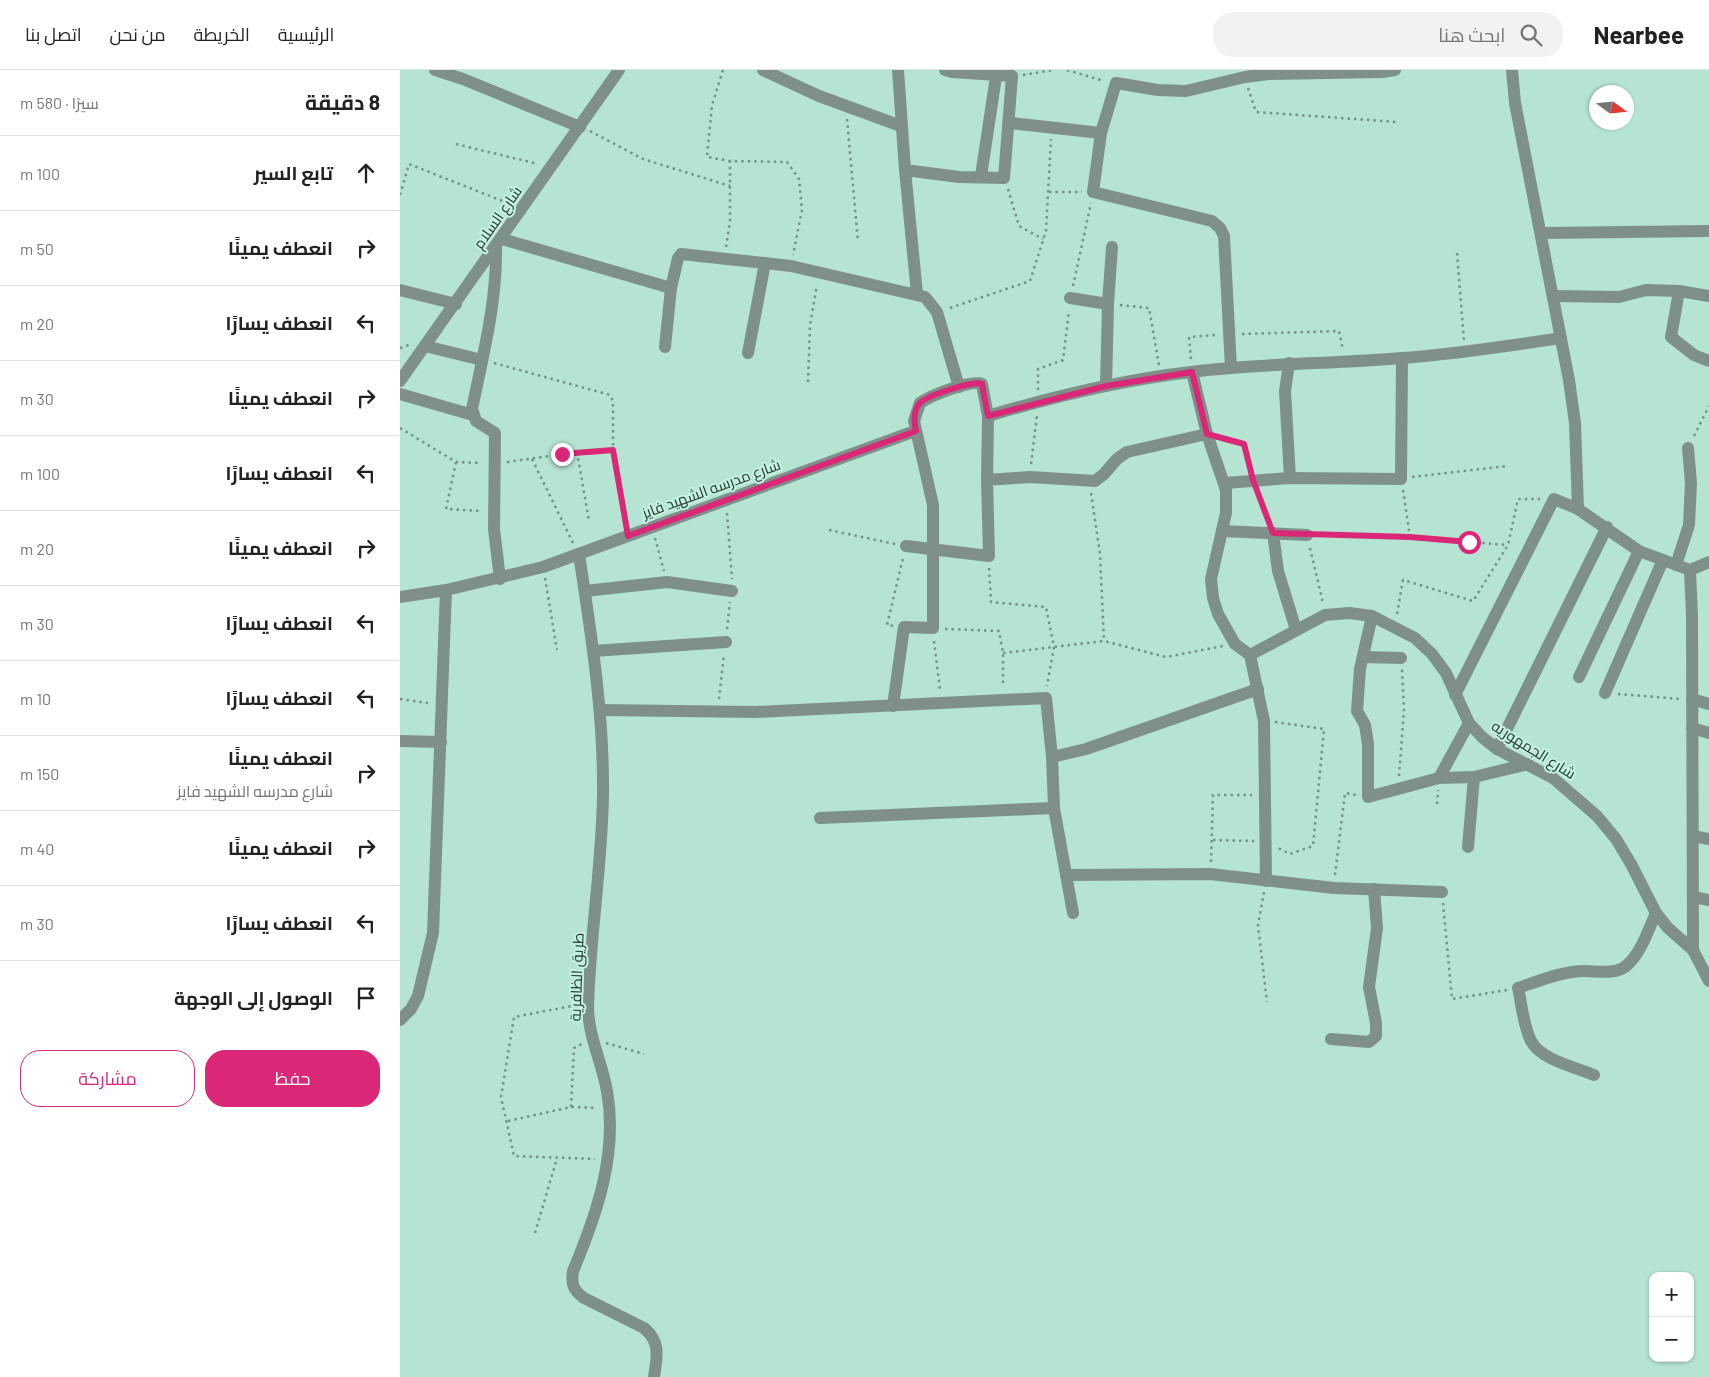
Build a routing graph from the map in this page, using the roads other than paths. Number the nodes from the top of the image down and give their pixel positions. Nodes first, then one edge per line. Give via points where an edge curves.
1 (435, 70) edge
2 (619, 70) edge
3 (763, 70) edge
4 (898, 70) edge
5 (1395, 70) edge
6 (1512, 70) edge
7 (950, 71) edge
8 (997, 73) edge
9 (465, 74) edge
10 (1010, 123) junction
11 (901, 126) junction
12 (580, 127) junction
13 (1101, 133) junction
14 (904, 170) junction
15 (981, 176) junction
16 (1709, 231) edge
17 (1542, 233) junction
18 (499, 243) junction
19 (1112, 246) dead end
20 (765, 263) junction
21 (671, 288) junction
22 (400, 290) edge
23 (1679, 291) junction
24 (917, 294) junction
25 (1553, 296) junction
26 (1709, 296) edge
27 (1070, 298) road end
28 (456, 304) junction
29 (1108, 304) junction
30 (1560, 338) junction
31 (425, 346) junction
32 (664, 348) dead end
33 (748, 353) dead end
34 (1402, 359) junction
35 (482, 360) junction
36 (1709, 361) edge
37 (1289, 363) junction
38 (1231, 368) junction
39 (1192, 372) junction
40 (400, 381) edge
41 (1106, 386) junction
42 (960, 387) junction
43 (400, 394) edge
44 (473, 415) junction
45 (988, 416) junction
46 (916, 431) junction
47 (1207, 434) junction
48 (1688, 448) road end
49 (1290, 478) junction
50 (987, 480) junction
51 (1225, 483) junction
52 (1578, 509) junction
53 (1607, 527) junction
54 (1222, 531) junction
55 (1273, 533) junction
56 (1307, 535) road end
57 (906, 546) road end
58 (933, 549) junction
59 (1639, 551) junction
60 (579, 554) junction
61 (1662, 560) junction
62 (1709, 562) edge
63 (1676, 565) junction
64 (1690, 570) junction
65 (500, 579) junction
66 (446, 590) junction
67 (585, 591) junction
68 (732, 591) road end
69 (400, 597) edge
70 (1372, 616) junction
71 (1296, 630) junction
72 (726, 642) road end
73 (593, 651) junction
74 (1250, 655) junction
75 (1363, 656) junction
76 (1401, 658) road end
77 (1579, 677) dead end
78 (1258, 689) junction
79 (1605, 693) road end
80 (1455, 695) junction
81 (1692, 699) junction
82 (1709, 704) edge
83 (893, 706) junction
84 (600, 710) junction
85 (1469, 723) junction
86 (1692, 728) junction
87 (1709, 733) edge
88 (400, 741) edge
89 (441, 742) junction
90 (1497, 749) junction
91 (1052, 758) junction
92 (1528, 764) junction
93 (1474, 777) junction
94 (1439, 778) junction
95 (1054, 808) junction
96 (820, 818) dead end
97 (1693, 836) junction
98 (1709, 839) edge
99 (1468, 847) dead end
100 (1066, 875) junction
101 (1266, 881) junction
102 (1374, 889) junction
103 (1442, 892) road end
104 (1694, 897) junction
105 (1709, 900) edge
106 (1073, 913) dead end
107 (1656, 913) junction
108 (1693, 950) junction
109 (1709, 981) edge
110 (400, 1020) edge
111 (1331, 1039) dead end
112 (1594, 1075) dead end
113 (654, 1377) edge

1 - 9 street
2 - 12 street, شارع السلام
3 - 11 street via 846,107
4 - 11 street
5 - 13 street via 1294,72 1244,77 1186,91 1116,83
6 - 17 street via 1515,103
7 - 8 street
8 - 10 street via 1012,76
8 - 15 street
9 - 12 street
10 - 13 street
10 - 15 street via 1004,178
11 - 14 street
12 - 18 street, شارع السلام
13 - 38 street via 1094,192 1212,221 1224,236
14 - 15 street via 959,177
14 - 24 street
16 - 17 street
17 - 25 street
18 - 21 street
18 - 28 street, شارع السلام
18 - 35 street
19 - 29 street
20 - 21 street via 681,254
20 - 24 street
20 - 33 street
21 - 32 street
22 - 28 street
23 - 25 street via 1646,290 1619,297
23 - 26 street
23 - 36 street via 1671,338 1694,355
24 - 42 street via 933,304 937,312
25 - 30 street
27 - 29 street
28 - 31 street, شارع السلام
29 - 41 street
30 - 34 street
30 - 52 street via 1575,423
31 - 35 street
31 - 40 street, شارع السلام
34 - 37 street
34 - 49 street via 1401,479
35 - 44 street
37 - 38 street
37 - 49 street via 1285,391
38 - 39 street
39 - 41 street
39 - 47 street
41 - 45 street
42 - 45 street via 977,382 982,384
42 - 46 street via 920,403 916,412
43 - 44 street
44 - 65 street via 476,421 495,433 494,546
45 - 50 street
46 - 58 street via 933,505
46 - 60 street, شارع مدرسه الشهيد فايز
47 - 50 street via 1127,452 1100,478 1090,481 1030,477
47 - 51 street
48 - 63 street via 1689,525
49 - 51 street
50 - 58 street via 989,556
51 - 54 street via 1226,513
52 - 53 street
52 - 80 street via 1554,499
53 - 59 street
53 - 90 street
54 - 55 street
54 - 74 street via 1211,579 1213,598 1235,644
55 - 56 street
55 - 71 street via 1278,571
57 - 58 street
58 - 83 street via 932,628 904,627
59 - 61 street
59 - 77 street
60 - 65 street, شارع مدرسه الشهيد فايز
60 - 67 street, طريق الظافرية
61 - 63 street
61 - 79 street
62 - 64 street
63 - 64 street
64 - 81 street
65 - 66 street, شارع مدرسه الشهيد فايز
66 - 69 street, شارع مدرسه الشهيد فايز
66 - 89 street
67 - 68 street via 667,582
67 - 73 street, طريق الظافرية
70 - 71 street, شارع الجمهوريه via 1349,612 1325,615
70 - 75 street
70 - 80 street, شارع الجمهوريه via 1415,638 1432,654 1446,673
71 - 74 street, شارع الجمهوريه
72 - 73 street
73 - 84 street, طريق الظافرية
74 - 78 street
75 - 76 street
75 - 94 street via 1357,713 1365,725 1368,744 1368,797
78 - 91 street
78 - 101 street via 1264,721
80 - 85 street, شارع الجمهوريه
81 - 82 street
81 - 86 street
83 - 84 street via 718,712
83 - 91 street via 1046,698
84 - 113 street, طريق الظافرية via 603,761 601,838 588,1003 592,1039 609,1109 608,1159 598,1204 571,1281 575,1292 584,1298 651,1334 657,1351
85 - 90 street, شارع الجمهوريه
85 - 94 street
86 - 87 street
86 - 97 street
88 - 89 street
89 - 110 street via 433,932 418,996
90 - 92 street, شارع الجمهوريه
91 - 95 street
92 - 93 street
92 - 107 street, شارع الجمهوريه via 1561,784 1598,816 1631,864
93 - 94 street
93 - 99 street
95 - 96 street
95 - 100 street
97 - 98 street
97 - 104 street
100 - 101 street via 1210,874
100 - 106 street
101 - 102 street
102 - 103 street
102 - 111 street via 1377,928 1369,979 1376,1036 1369,1042
104 - 105 street
104 - 108 street
107 - 108 street, شارع الجمهوريه
107 - 112 street via 1636,954 1622,969 1567,974 1518,988 1534,1046 1548,1056
108 - 109 street, شارع الجمهوريه

